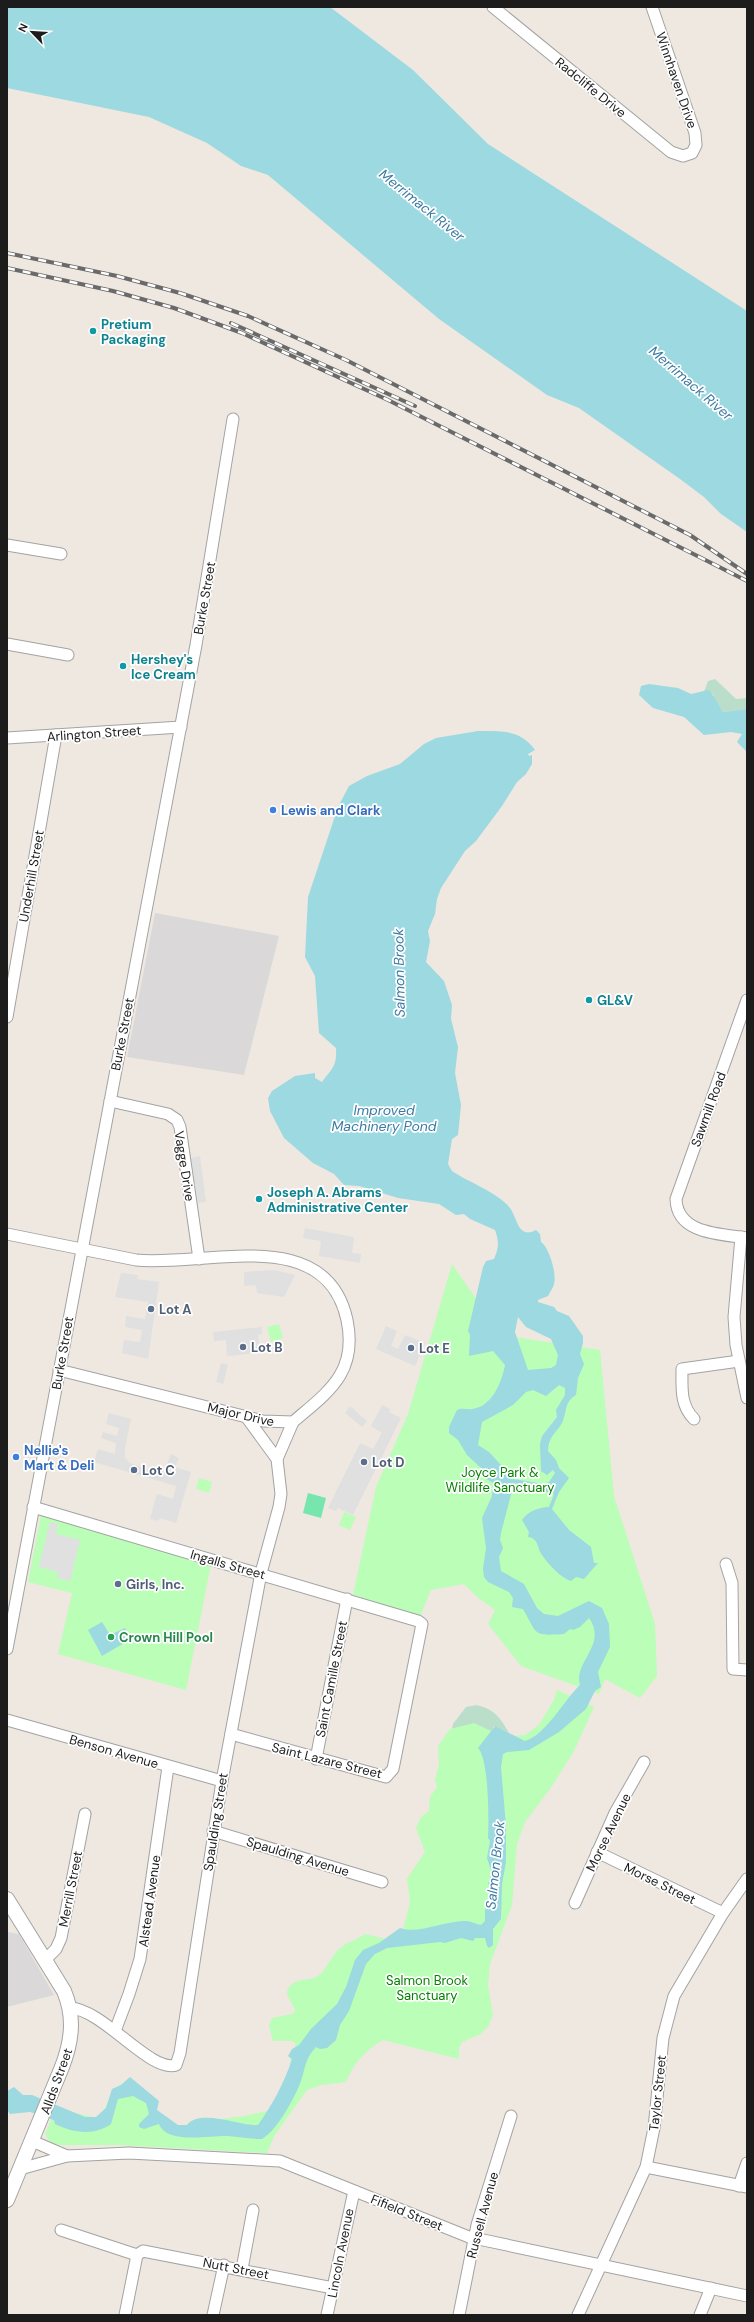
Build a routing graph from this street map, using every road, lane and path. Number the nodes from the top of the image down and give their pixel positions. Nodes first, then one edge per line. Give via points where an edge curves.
1 (493, 7) edge
2 (652, 7) edge
3 (692, 152) joint
4 (233, 419) dead end
5 (7, 545) edge
6 (61, 554) dead end
7 (7, 644) edge
8 (68, 655) dead end
9 (181, 727) junction
10 (56, 735) junction
11 (7, 738) edge
12 (747, 1000) edge
13 (7, 1017) edge
14 (110, 1101) junction
15 (7, 1234) edge
16 (744, 1237) edge
17 (82, 1249) junction
18 (198, 1259) junction
19 (742, 1363) edge
20 (59, 1370) junction
21 (747, 1398) edge
22 (248, 1418) junction
23 (694, 1418) dead end
24 (292, 1422) junction
25 (277, 1459) junction
26 (33, 1507) junction
27 (726, 1564) dead end
28 (262, 1573) junction
29 (347, 1599) junction
30 (11, 1608) edge
31 (422, 1624) joint
32 (7, 1649) edge
33 (747, 1670) edge
34 (7, 1720) edge
35 (231, 1734) junction
36 (316, 1759) junction
37 (644, 1762) dead end
38 (168, 1767) junction
39 (222, 1781) junction
40 (85, 1814) dead end
41 (213, 1831) junction
42 (597, 1852) junction
43 (747, 1879) edge
44 (382, 1882) dead end
45 (7, 1899) edge
46 (575, 1903) dead end
47 (723, 1913) junction
48 (46, 1959) junction
49 (70, 2008) junction
50 (114, 2032) junction
51 (511, 2116) dead end
52 (34, 2137) junction
53 (67, 2156) junction
54 (747, 2163) edge
55 (646, 2167) junction
56 (20, 2169) junction
57 (743, 2186) edge
58 (354, 2190) junction
59 (7, 2200) edge
60 (253, 2210) dead end
61 (61, 2230) dead end
62 (474, 2238) junction
63 (138, 2254) junction
64 (601, 2263) junction
65 (224, 2265) junction
66 (242, 2269) junction
67 (333, 2288) junction
68 (711, 2288) junction
69 (747, 2296) edge
70 (125, 2315) edge
71 (213, 2315) edge
72 (327, 2315) edge
73 (459, 2315) edge
74 (578, 2315) edge
75 (700, 2315) edge

1 - 3 street, Radcliffe Drive via 671,152 683,156
2 - 3 street, Winnhaven Drive via 695,133 696,145
4 - 9 street, Burke Street
5 - 6 street
7 - 8 street
9 - 10 street, Arlington Street
9 - 14 street, Burke Street
10 - 11 street, Arlington Street
10 - 13 street, Underhill Street
12 - 16 street, Sawmill Road via 676,1200 676,1210 688,1225
14 - 17 street, Burke Street
14 - 18 street, Vagge Drive via 162,1112 177,1120
15 - 17 street, Major Drive
16 - 19 street via 734,1318
17 - 18 street, Major Drive via 136,1260 167,1262
17 - 20 street, Burke Street
18 - 24 street, Major Drive via 258,1256 288,1258 316,1271 337,1294 349,1332 345,1366 325,1396
19 - 21 street
19 - 23 street via 682,1369 684,1404
20 - 22 street, Major Drive
20 - 26 street, Burke Street
22 - 24 street, Major Drive via 273,1423
22 - 25 street
24 - 25 street, Spaulding Street
25 - 28 street, Spaulding Street via 280,1500
26 - 28 street, Ingalls Street
26 - 30 street, Burke Street
27 - 33 street via 732,1583 733,1669
28 - 29 street, Ingalls Street
28 - 35 street, Spaulding Street
29 - 31 street, Ingalls Street
29 - 36 street, Saint Camille Street
30 - 32 street, Burke Street
31 - 36 street, Saint Lazare Street via 393,1769 386,1777
34 - 38 street, Benson Avenue
35 - 36 street, Saint Lazare Street
35 - 39 street, Spaulding Street
37 - 42 street, Morse Avenue
38 - 39 street, Benson Avenue
38 - 50 street, Alstead Avenue via 143,1943 133,1984
39 - 41 street, Spaulding Street
40 - 48 street, Merrill Street via 60,1938 56,1949
41 - 44 street, Spaulding Avenue
41 - 50 street, Spaulding Street via 180,2053 176,2065 160,2064
42 - 46 street, Morse Avenue
42 - 47 street, Morse Street
43 - 47 street, Taylor Street
45 - 48 street, Allds Street
47 - 55 street, Taylor Street via 684,1976 669,2009 663,2038 654,2128
48 - 49 street, Allds Street via 64,1991
49 - 50 street, Spaulding Street via 83,2010
49 - 52 street, Allds Street via 70,2045
51 - 62 street, Russell Avenue
52 - 53 street, Fifield Street
52 - 56 street, Allds Street
53 - 56 street, Fifield Street
53 - 58 street, Fifield Street via 129,2153 258,2159 287,2164
54 - 57 street
55 - 57 street
55 - 64 street, Taylor Street
56 - 59 street, Allds Street
58 - 62 street, Fifield Street
58 - 67 street, Lincoln Avenue
60 - 66 street
61 - 63 street, Nutt Street
62 - 64 street, Fifield Street
62 - 73 street, Russell Avenue
63 - 65 street, Nutt Street via 147,2251
63 - 70 street
64 - 68 street, Fifield Street
64 - 74 street, Taylor Street
65 - 66 street, Nutt Street
65 - 71 street
66 - 67 street, Nutt Street
67 - 72 street, Lincoln Avenue
68 - 69 street, Fifield Street
68 - 75 street

